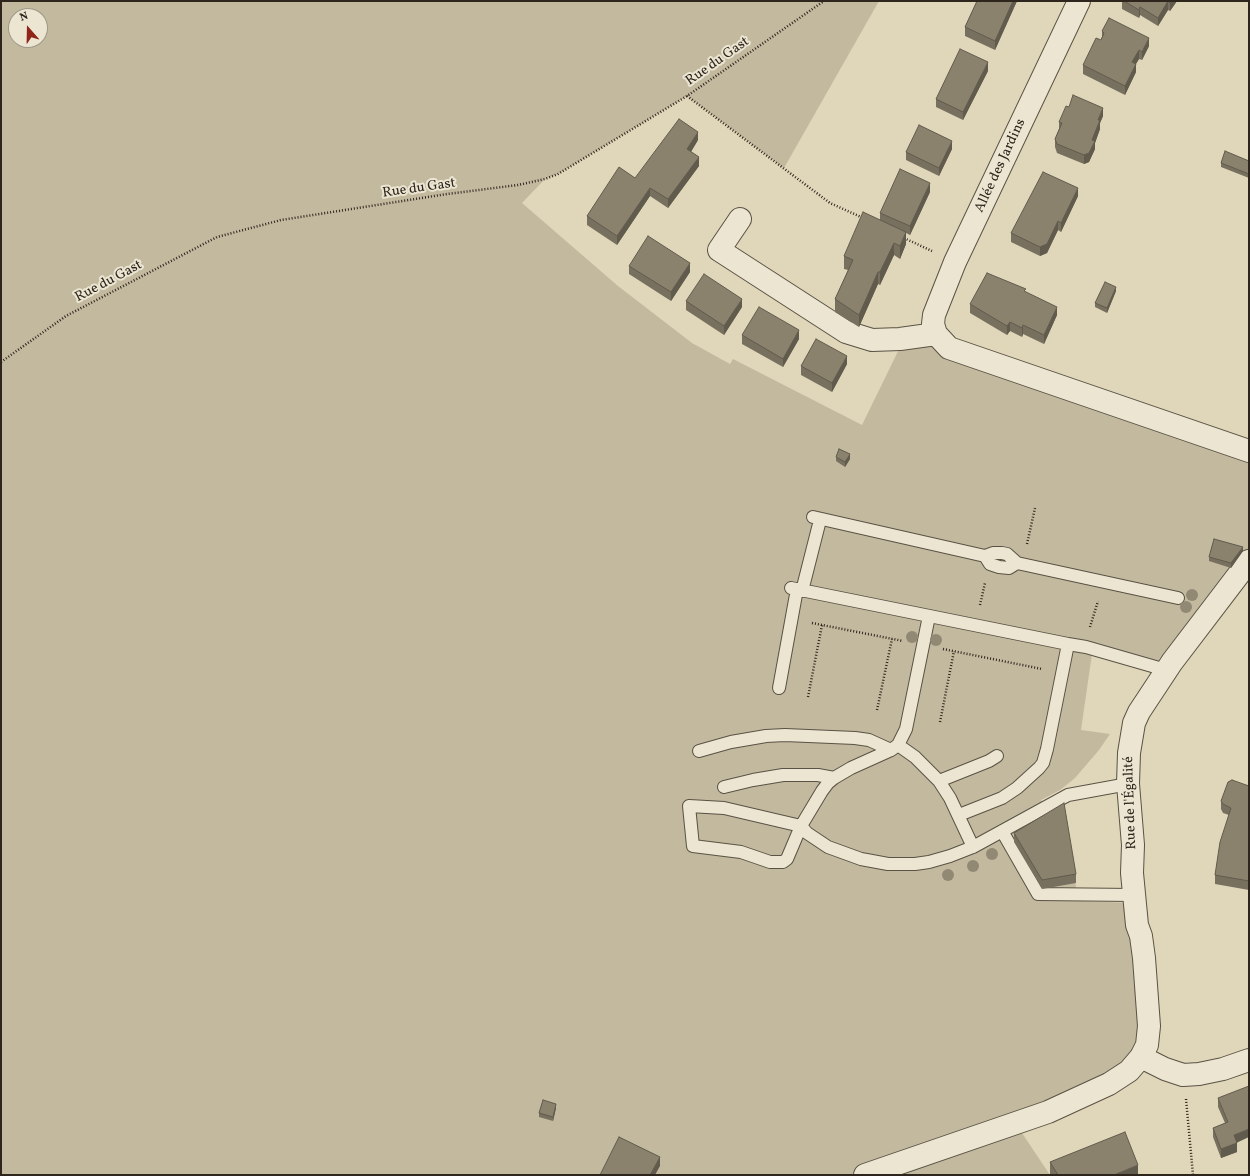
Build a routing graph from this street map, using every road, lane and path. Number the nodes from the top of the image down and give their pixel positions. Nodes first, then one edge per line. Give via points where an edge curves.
1 (824, 1) edge
2 (1079, 1) edge
3 (687, 96) junction
4 (740, 219) dead end
5 (864, 219) edge
6 (900, 235) edge
7 (955, 262) junction
8 (936, 334) junction
9 (1, 362) edge
10 (1249, 451) edge
11 (1035, 508) dead end
12 (987, 560) junction
13 (1249, 561) edge
14 (1020, 563) junction
15 (1103, 582) junction
16 (797, 589) junction
17 (1178, 598) dead end
18 (928, 616) junction
19 (822, 625) dead end
20 (976, 625) junction
21 (1090, 630) dead end
22 (892, 639) dead end
23 (1068, 644) junction
24 (954, 651) dead end
25 (1166, 670) junction
26 (779, 688) dead end
27 (808, 696) dead end
28 (877, 710) dead end
29 (940, 722) dead end
30 (895, 748) junction
31 (699, 751) dead end
32 (997, 756) dead end
33 (834, 778) junction
34 (939, 781) junction
35 (1128, 784) junction
36 (724, 787) dead end
37 (959, 815) junction
38 (801, 826) junction
39 (1002, 832) junction
40 (973, 847) junction
41 (1134, 895) junction
42 (1141, 1057) junction
43 (1249, 1060) edge
44 (1183, 1075) junction
45 (865, 1175) edge
46 (1193, 1175) edge

1 - 3 path, Rue du Gast
2 - 7 street, Allée des Jardins
3 - 5 path via 830,203
3 - 9 path, Rue du Gast via 558,174 545,179 281,220 216,237 66,316
4 - 8 street via 719,250 846,332 872,340
6 - 7 path
7 - 8 street, Allée des Jardins via 934,315
8 - 10 street via 949,348
11 - 14 path
12 - 14 lane via 993,553 1002,553
12 - 16 lane via 817,518
12 - 20 path
13 - 25 street, Rue de l'Égalité
14 - 15 lane
15 - 17 lane
15 - 21 path
16 - 18 lane
16 - 26 lane
18 - 20 lane
18 - 30 lane via 906,729
19 - 27 path
20 - 23 lane
22 - 28 path
23 - 25 lane
23 - 37 lane via 1047,749 1039,768 1002,798
24 - 29 path
25 - 35 street, Rue de l'Égalité via 1134,723 1129,753
30 - 31 lane via 854,738 785,735 731,742
30 - 33 lane
30 - 34 lane via 915,757
32 - 34 lane
33 - 36 lane via 818,775 783,775
33 - 38 lane via 822,791
34 - 37 lane
35 - 39 lane via 1068,795
35 - 41 street, Rue de l'Égalité
37 - 40 lane
38 - 38 lane via 724,808 689,806 693,846 741,852 770,862 783,862 787,859
38 - 40 lane via 815,840 828,847 861,859 888,864 929,862
39 - 40 lane
39 - 41 lane via 1038,894
41 - 42 street, Rue de l'Égalité via 1137,925 1141,936 1149,1026 1147,1045
42 - 44 street
42 - 45 street via 1129,1071 1108,1084 1048,1112
43 - 44 street via 1223,1069
44 - 46 path

